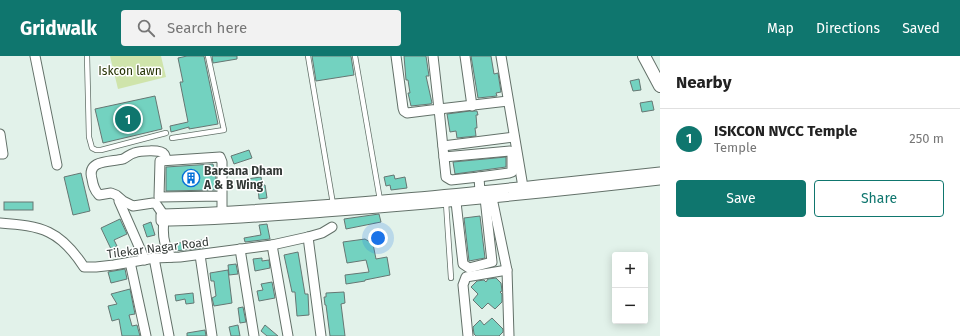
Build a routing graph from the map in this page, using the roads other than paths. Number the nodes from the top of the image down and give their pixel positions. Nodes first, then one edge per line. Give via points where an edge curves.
1 (35, 56) edge
2 (87, 56) edge
3 (208, 56) edge
4 (308, 56) edge
5 (355, 56) edge
6 (396, 56) edge
7 (433, 56) edge
8 (465, 56) edge
9 (501, 56) edge
10 (644, 56) edge
11 (660, 86) edge
12 (508, 102) junction
13 (472, 106) junction
14 (439, 109) junction
15 (166, 133) dead end
16 (0, 134) edge
17 (514, 137) junction
18 (172, 138) dead end
19 (443, 146) junction
20 (0, 154) edge
21 (444, 157) junction
22 (166, 160) junction
23 (57, 165) dead end
24 (660, 172) edge
25 (479, 177) junction
26 (660, 180) edge
27 (603, 182) junction
28 (524, 191) junction
29 (222, 196) junction
30 (486, 196) junction
31 (119, 201) dead end
32 (456, 202) junction
33 (446, 203) junction
34 (380, 205) junction
35 (334, 208) junction
36 (222, 216) junction
37 (164, 218) junction
38 (0, 223) edge
39 (332, 227) dead end
40 (308, 237) junction
41 (272, 245) junction
42 (240, 249) junction
43 (200, 255) junction
44 (171, 257) junction
45 (150, 259) junction
46 (130, 262) junction
47 (507, 270) junction
48 (451, 278) dead end
49 (146, 336) edge
50 (169, 336) edge
51 (212, 336) edge
52 (254, 336) edge
53 (288, 336) edge
54 (321, 336) edge
55 (468, 336) edge
56 (509, 336) edge

1 - 23 street
2 - 15 lane via 89,137 92,148 101,150
3 - 18 lane via 224,130
4 - 35 lane
5 - 34 lane
6 - 14 street via 404,111 407,113
7 - 14 street
8 - 13 street
9 - 12 street
10 - 11 street
12 - 13 street
12 - 17 street
13 - 14 street
14 - 19 street
16 - 20 street via 3,154
17 - 19 street
17 - 28 street
19 - 21 street
21 - 25 street via 448,179
21 - 25 street via 512,152 512,172
22 - 29 street via 220,158
22 - 29 street via 160,160 159,197
22 - 37 street via 162,152 134,153 123,159 102,162 90,173 95,192 99,195 111,193 133,206 156,204
24 - 27 street
25 - 30 street
26 - 27 street
27 - 28 street
28 - 30 street
28 - 30 street
29 - 36 street
30 - 32 street
30 - 32 street via 492,262 469,268 463,264
30 - 34 street
30 - 47 street
31 - 45 street
32 - 33 street
33 - 34 street
33 - 48 lane
34 - 35 street
35 - 36 street
36 - 37 street
37 - 44 street via 164,242
38 - 46 street, Tilekar Nagar Road via 45,229 56,235 84,267
39 - 40 street, Tilekar Nagar Road
40 - 41 street, Tilekar Nagar Road
40 - 54 street
41 - 42 street, Tilekar Nagar Road
41 - 53 street
42 - 43 street, Tilekar Nagar Road
42 - 52 street
43 - 44 street, Tilekar Nagar Road
43 - 51 street
44 - 45 street, Tilekar Nagar Road
45 - 46 street, Tilekar Nagar Road
45 - 50 street
46 - 49 street
47 - 55 street via 466,277 463,285
47 - 56 street

